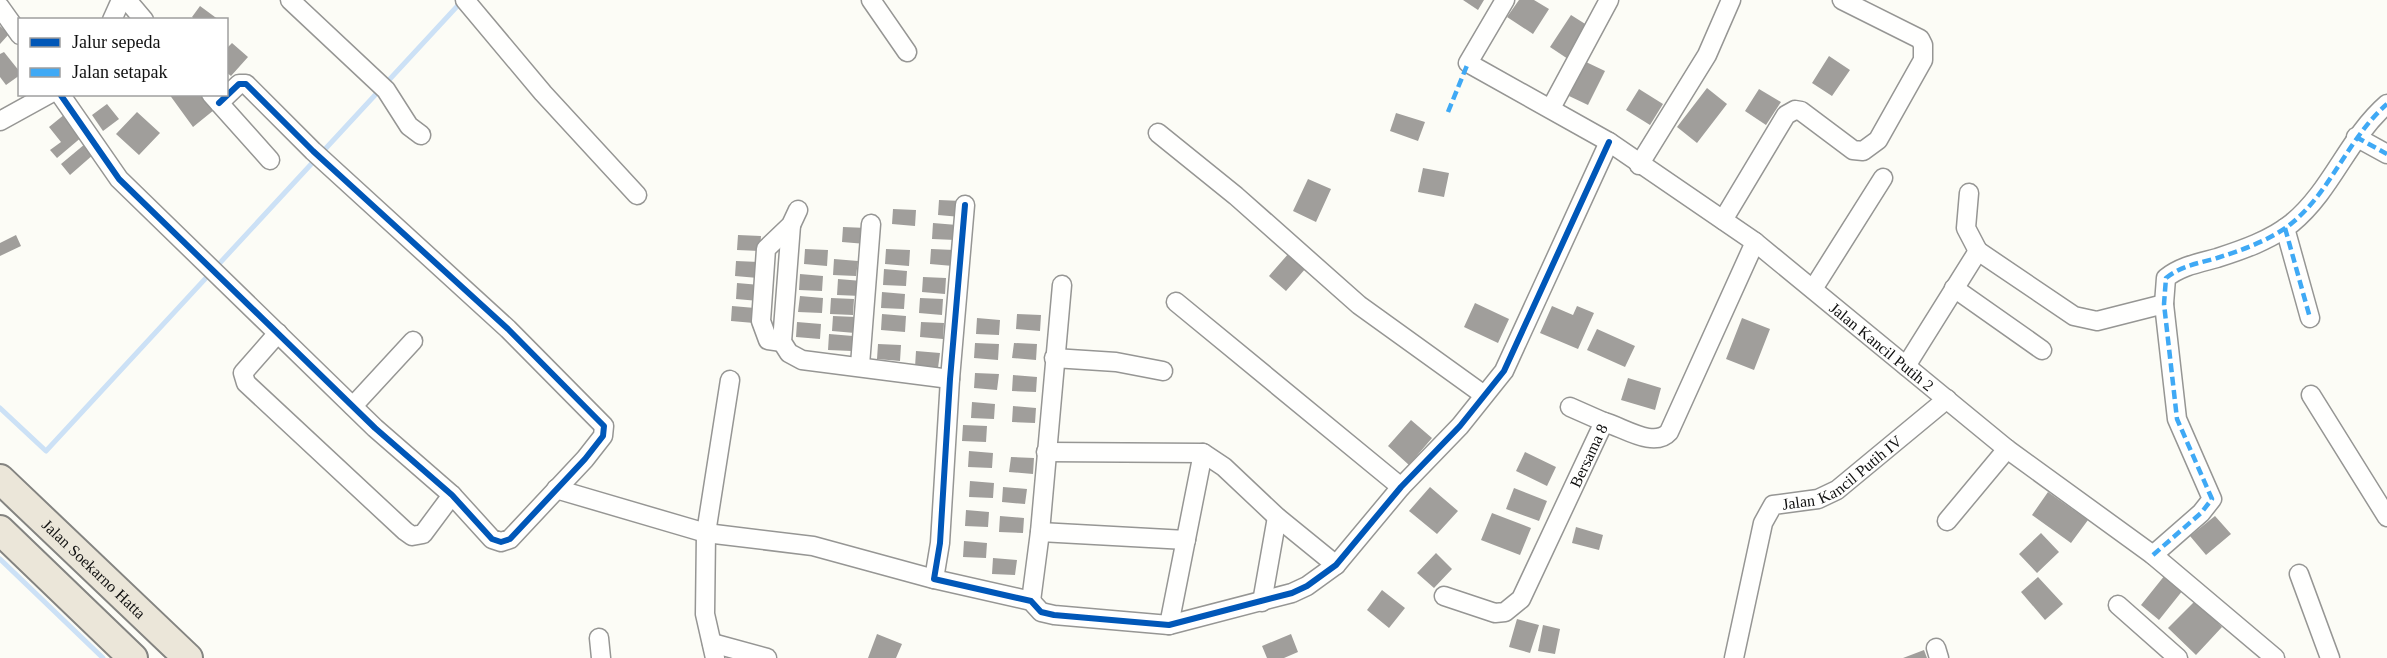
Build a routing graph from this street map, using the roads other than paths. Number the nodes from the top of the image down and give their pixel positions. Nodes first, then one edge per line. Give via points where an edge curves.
1 (121, 0) edge
2 (127, 0) edge
3 (290, 0) edge
4 (465, 0) edge
5 (871, 0) edge
6 (1505, 0) edge
7 (1609, 0) edge
8 (1731, 0) edge
9 (1842, 0) edge
10 (0, 7) edge
11 (113, 18) edge
12 (142, 18) edge
13 (18, 32) edge
14 (908, 52) dead end
15 (228, 91) edge
16 (45, 96) edge
17 (61, 96) edge
18 (215, 99) edge
19 (2387, 104) edge
20 (1551, 108) junction
21 (0, 121) edge
22 (1158, 133) dead end
23 (421, 135) dead end
24 (2356, 137) junction
25 (1609, 142) junction
26 (2387, 154) edge
27 (270, 160) dead end
28 (1639, 165) junction
29 (1883, 178) dead end
30 (1969, 193) dead end
31 (638, 195) dead end
32 (966, 205) dead end
33 (794, 218) dead end
34 (1723, 220) junction
35 (872, 224) dead end
36 (2284, 228) junction
37 (1755, 242) junction
38 (1978, 251) junction
39 (1062, 285) dead end
40 (1954, 288) junction
41 (1813, 289) junction
42 (1176, 302) dead end
43 (2164, 304) junction
44 (2310, 318) dead end
45 (278, 333) junction
46 (413, 342) dead end
47 (2042, 350) dead end
48 (1054, 358) junction
49 (860, 365) junction
50 (1906, 366) junction
51 (1163, 371) dead end
52 (950, 379) junction
53 (730, 380) dead end
54 (2312, 394) dead end
55 (1484, 395) junction
56 (1947, 399) junction
57 (353, 406) junction
58 (1570, 407) dead end
59 (1604, 422) junction
60 (2007, 449) junction
61 (1046, 452) junction
62 (1203, 453) junction
63 (0, 479) edge
64 (1401, 487) junction
65 (556, 489) junction
66 (452, 495) junction
67 (1277, 516) junction
68 (2387, 517) edge
69 (1947, 521) dead end
70 (0, 530) edge
71 (1041, 532) junction
72 (706, 533) junction
73 (1186, 540) junction
74 (2153, 555) junction
75 (1336, 565) junction
76 (2299, 574) dead end
77 (934, 579) junction
78 (1444, 596) dead end
79 (1031, 601) junction
80 (1262, 602) junction
81 (2118, 605) dead end
82 (1169, 625) junction
83 (599, 638) dead end
84 (713, 651) edge
85 (2264, 655) edge
86 (133, 658) edge
87 (188, 658) edge
88 (601, 658) edge
89 (766, 658) edge
90 (1734, 658) edge
91 (2178, 658) edge
92 (2330, 658) edge

1 - 11 street
2 - 12 street
3 - 23 street via 381,84 410,126
4 - 31 street via 543,93
5 - 14 street
6 - 20 street, Jalan Kancil Putih 2 via 1468,63
7 - 20 street
8 - 28 street via 1707,55
9 - 34 street via 1920,39 1923,60 1878,140 1863,151 1853,150 1801,111 1786,116
10 - 13 street
15 - 65 street via 246,84 508,329 603,426 603,436
16 - 21 street
17 - 45 street via 119,179
18 - 27 street
19 - 24 street
20 - 25 street, Jalan Kancil Putih 2
22 - 55 street via 1359,305
24 - 26 street
24 - 36 street via 2307,209
25 - 28 street, Jalan Kancil Putih 2
25 - 55 street via 1504,371
28 - 34 street, Jalan Kancil Putih 2
29 - 41 street
30 - 38 street via 1966,228
32 - 52 street
33 - 49 street via 766,249 761,321 768,340 782,342 789,353 802,360
34 - 37 street, Jalan Kancil Putih 2
35 - 49 street
36 - 43 street via 2274,236 2176,269 2166,278
36 - 44 street
37 - 41 street, Jalan Kancil Putih 2
37 - 59 street, Bersama 8 via 1669,432 1657,439 1647,439
38 - 40 street
38 - 43 street via 2074,316 2087,320 2097,321
39 - 48 street
40 - 47 street
40 - 50 street
41 - 50 street, Jalan Kancil Putih 2
42 - 64 street
43 - 74 street via 2177,419 2212,499
45 - 57 street
45 - 66 street via 243,373 246,383 412,536 423,534
46 - 57 street
48 - 51 street via 1116,362
48 - 61 street
49 - 52 street
50 - 56 street, Jalan Kancil Putih 2
52 - 77 street via 940,543
53 - 72 street
54 - 68 street
55 - 64 street
56 - 60 street, Jalan Kancil Putih 2
56 - 90 street, Jalan Kancil Putih IV via 1837,490 1818,500 1773,505 1761,532
57 - 66 street
58 - 59 street
59 - 78 street, Bersama 8 via 1521,599 1505,612 1495,613
60 - 69 street
60 - 74 street, Jalan Kancil Putih 2
61 - 62 street
61 - 71 street
62 - 67 street
62 - 73 street
63 - 87 highway, Jalan Soekarno Hatta
64 - 75 street
65 - 66 street via 520,531 501,542 492,539
65 - 72 street
67 - 75 street
67 - 80 street
70 - 86 highway
71 - 73 street
71 - 79 street
72 - 77 street via 813,546
72 - 84 street via 705,614
73 - 82 street
74 - 85 street, Jalan Kancil Putih 2
75 - 80 street via 1308,586
76 - 92 street
77 - 79 street
79 - 82 street via 1041,612 1054,615
80 - 82 street
81 - 91 street
83 - 88 street
84 - 89 street

